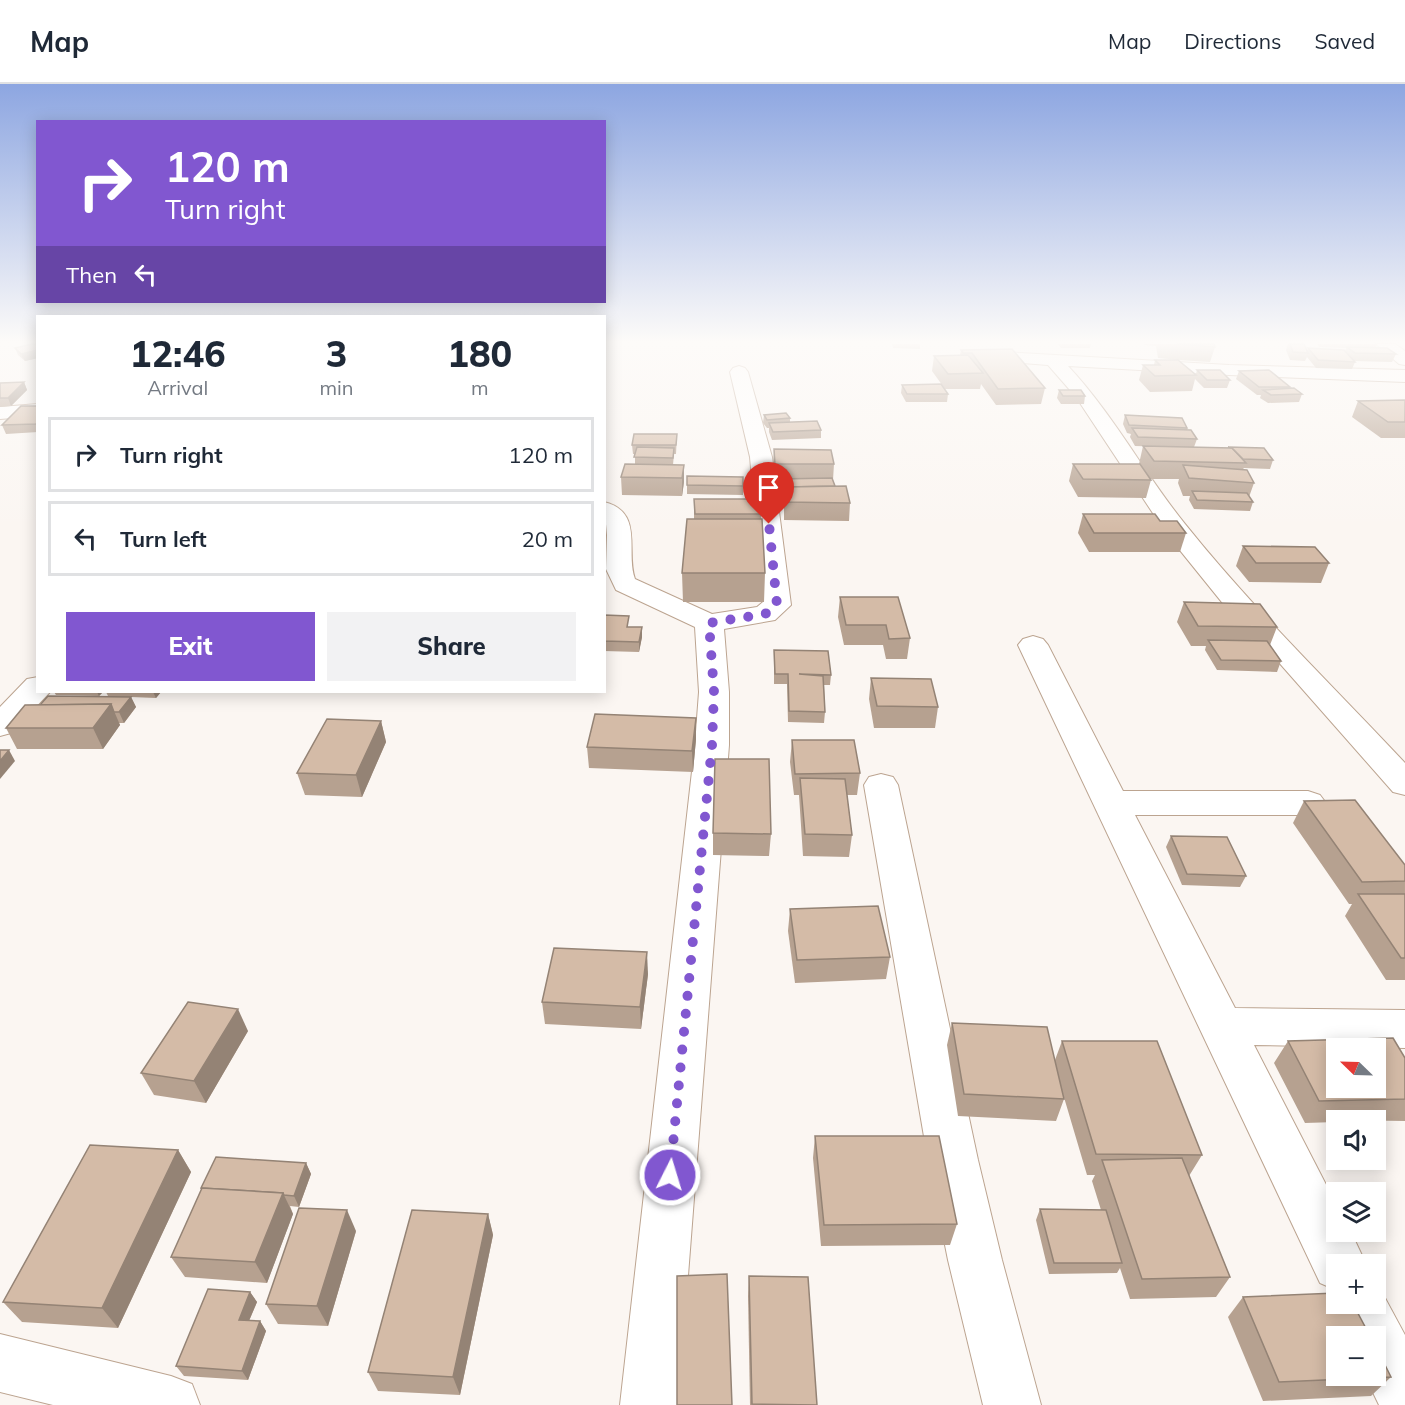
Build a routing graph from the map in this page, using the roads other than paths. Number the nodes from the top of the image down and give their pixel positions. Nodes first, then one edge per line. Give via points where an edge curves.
1 (748, 406) edge
2 (1092, 406) edge
3 (36, 411) edge
4 (0, 413) edge
5 (606, 511) edge
6 (709, 623) junction
7 (1033, 645) dead end
8 (36, 688) edge
9 (0, 726) edge
10 (1405, 784) edge
11 (881, 785) dead end
12 (1112, 803) junction
13 (1308, 803) edge
14 (1221, 1026) junction
15 (1405, 1029) edge
16 (1334, 1254) edge
17 (1386, 1359) edge
18 (0, 1364) edge
19 (1405, 1396) edge
20 (171, 1405) edge
21 (649, 1405) edge
22 (1012, 1405) edge

1 - 6 street via 761,457 777,605 765,614
2 - 10 street via 1175,528 1243,610
3 - 4 street
5 - 6 street via 615,519 619,532 620,578 625,584
6 - 21 street via 714,692 712,745
7 - 12 street
8 - 9 street
11 - 22 street via 952,1160
12 - 13 street
12 - 14 street
14 - 15 street
14 - 16 street
17 - 19 street
18 - 20 street

